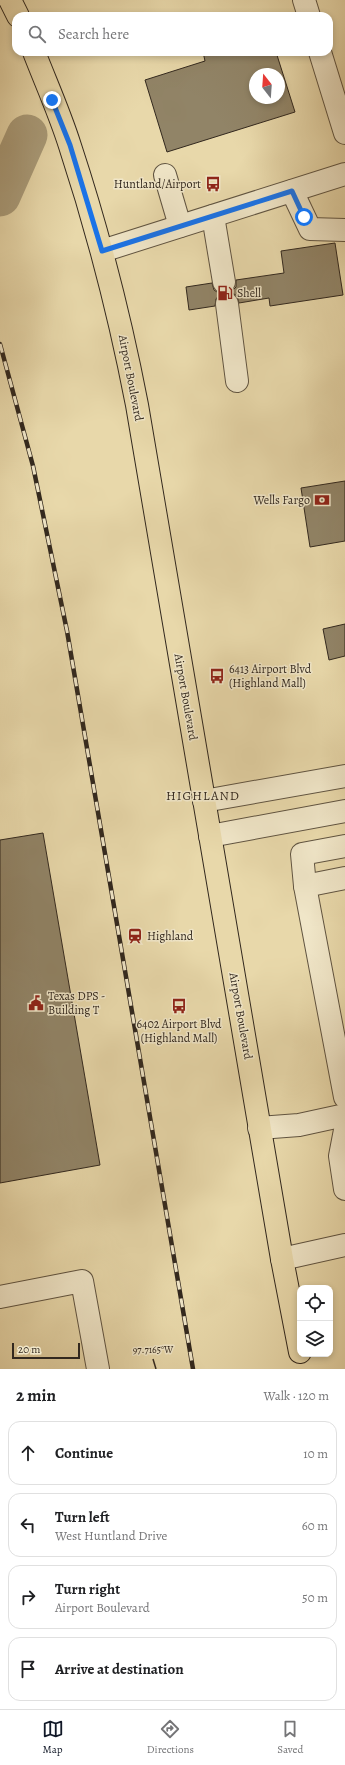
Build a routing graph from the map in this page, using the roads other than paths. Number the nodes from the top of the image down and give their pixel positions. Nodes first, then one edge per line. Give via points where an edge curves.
1 (10, 0) edge
2 (304, 0) edge
3 (16, 12) edge
4 (307, 12) edge
5 (36, 56) edge
6 (321, 56) edge
7 (345, 133) edge
8 (345, 174) edge
9 (164, 175) dead end
10 (292, 191) junction
11 (213, 216) junction
12 (180, 226) junction
13 (345, 230) edge
14 (102, 251) junction
15 (224, 282) dead end
16 (227, 304) dead end
17 (237, 381) dead end
18 (345, 776) edge
19 (204, 801) junction
20 (345, 811) edge
21 (210, 836) junction
22 (345, 846) edge
23 (345, 878) edge
24 (305, 886) junction
25 (345, 1098) edge
26 (345, 1115) edge
27 (259, 1128) junction
28 (345, 1130) edge
29 (345, 1188) edge
30 (345, 1245) edge
31 (282, 1259) junction
32 (0, 1297) edge
33 (297, 1337) edge
34 (301, 1357) edge
35 (98, 1369) edge
36 (304, 1369) edge

1 - 3 main road
2 - 4 street
5 - 14 main road, Airport Boulevard via 70,145
6 - 7 street
8 - 10 street
9 - 12 street
10 - 11 street
10 - 13 street via 310,229
11 - 12 street
11 - 15 street
12 - 14 street
14 - 19 main road, Airport Boulevard via 120,321 137,405
16 - 17 street
18 - 19 street
19 - 21 main road, Airport Boulevard
20 - 21 street
21 - 27 main road, Airport Boulevard
22 - 24 street via 302,854
23 - 24 street
24 - 25 street
26 - 27 street via 299,1125
27 - 31 main road, Airport Boulevard
28 - 29 street via 340,1156
30 - 31 street
31 - 33 main road, Airport Boulevard
32 - 35 street via 82,1280
34 - 36 main road, Airport Boulevard

